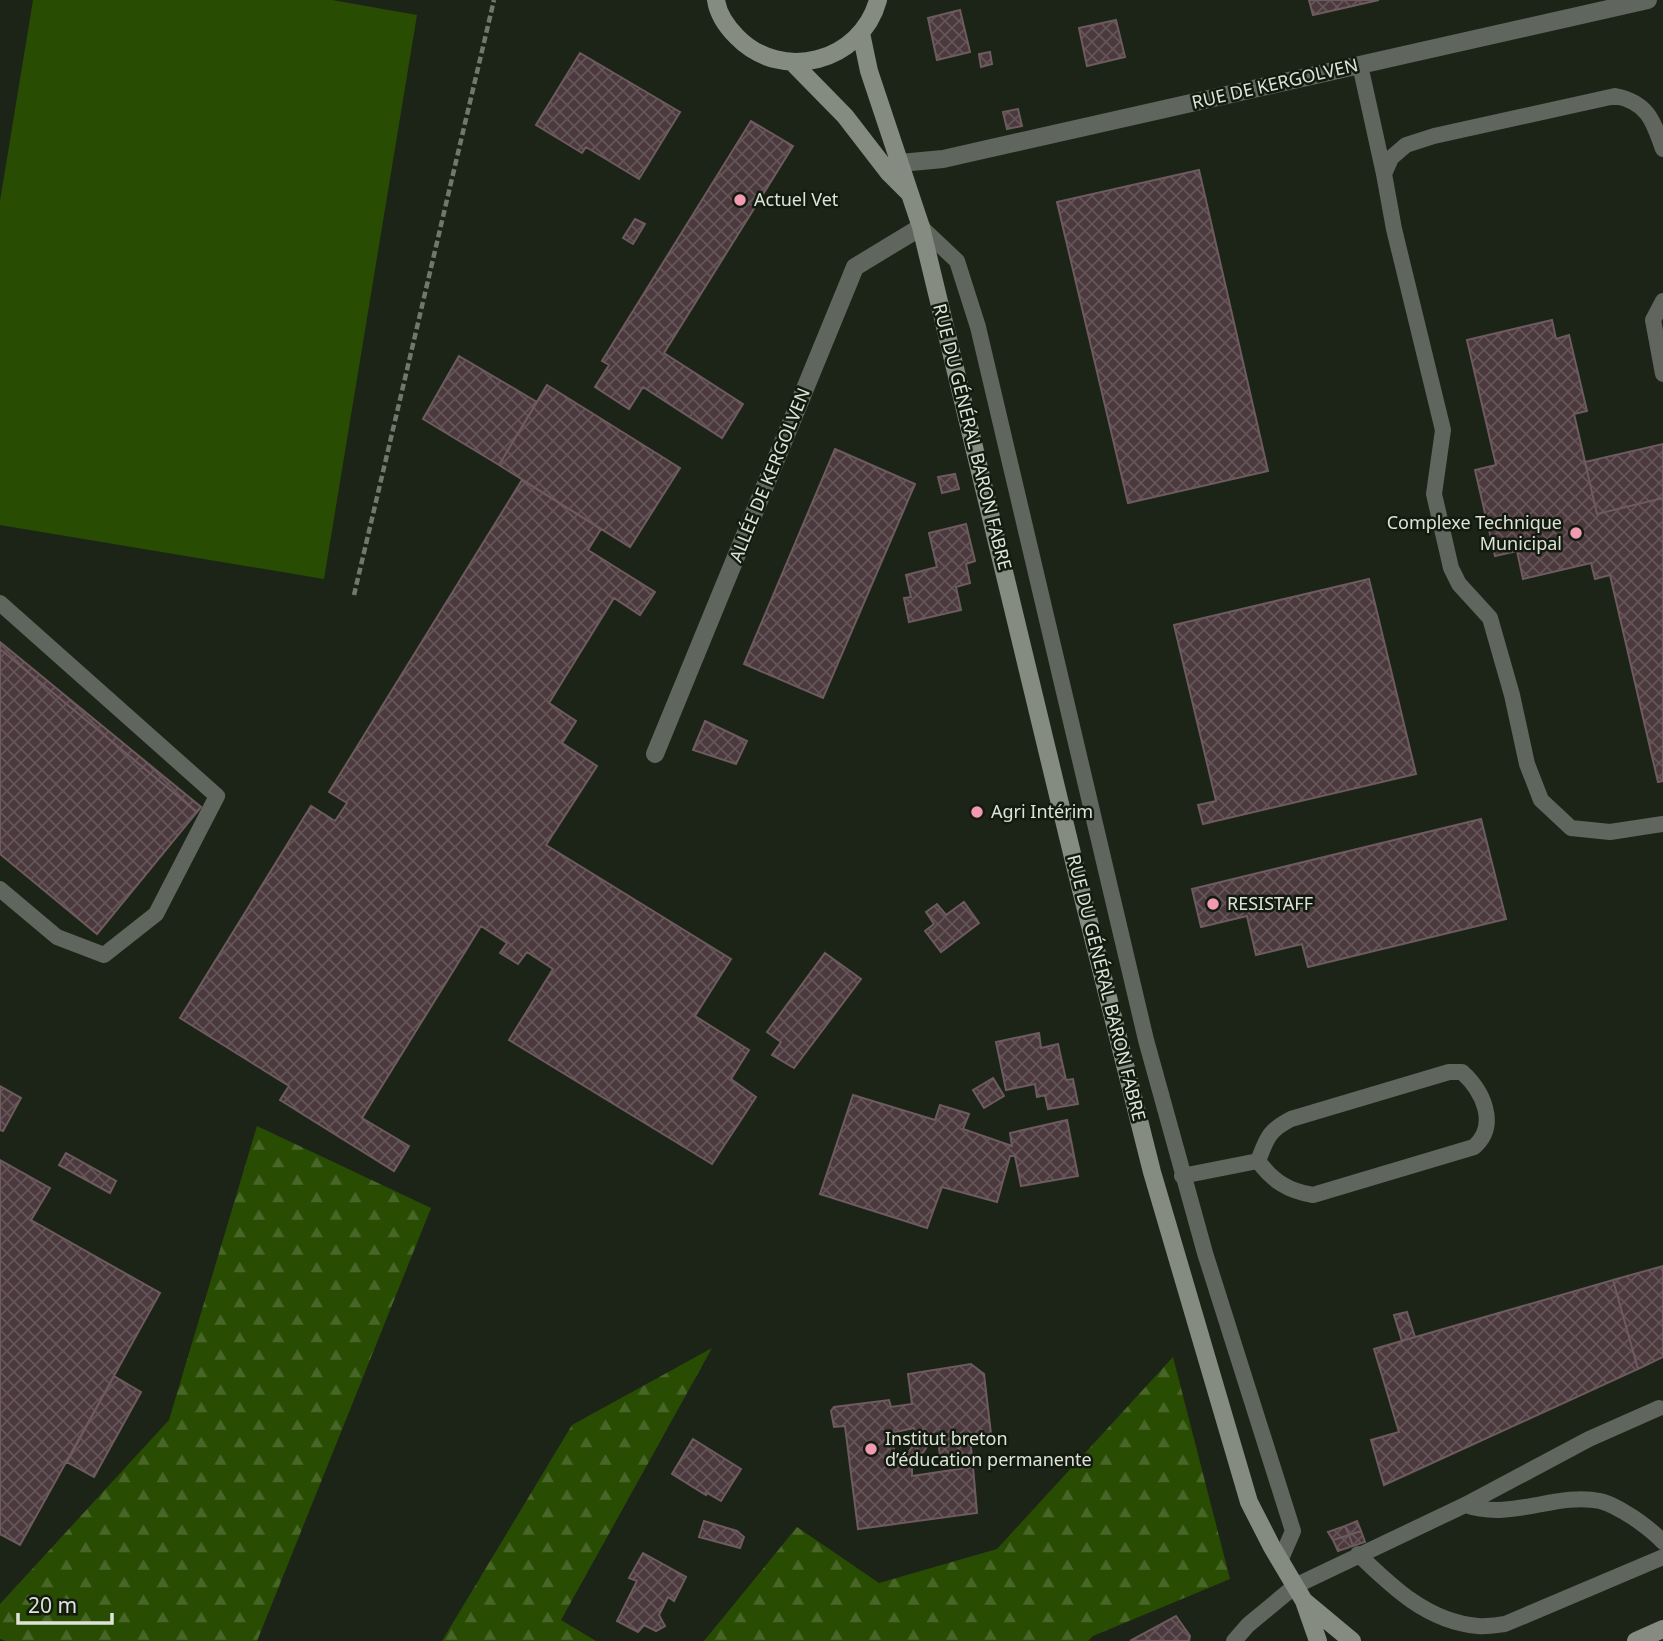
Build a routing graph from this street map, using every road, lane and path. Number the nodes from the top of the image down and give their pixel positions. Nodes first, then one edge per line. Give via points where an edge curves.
1 (494, 0) edge
2 (878, 0) edge
3 (1648, 0) edge
4 (713, 2) edge
5 (1607, 4) edge
6 (861, 33) junction
7 (793, 63) junction
8 (1360, 65) junction
9 (1663, 149) edge
10 (900, 163) junction
11 (1384, 174) junction
12 (911, 196) junction
13 (921, 227) junction
14 (1663, 301) edge
15 (1663, 374) edge
16 (354, 595) dead end
17 (0, 603) edge
18 (655, 754) dead end
19 (1663, 824) edge
20 (0, 889) edge
21 (1258, 1161) junction
22 (1182, 1176) junction
23 (1659, 1408) dead end
24 (1465, 1504) junction
25 (1663, 1542) edge
26 (1358, 1554) junction
27 (1663, 1557) edge
28 (1280, 1561) junction
29 (1300, 1593) junction
30 (1663, 1629) edge
31 (1234, 1641) edge
32 (1318, 1641) edge
33 (1352, 1641) edge
34 (1636, 1641) edge

1 - 16 path
2 - 6 main road
3 - 5 street, RUE DE KERGOLVEN
4 - 7 main road via 746,46 768,58
5 - 8 street, RUE DE KERGOLVEN
6 - 7 main road via 842,50 818,61
6 - 10 main road, RUE DU GÉNÉRAL BARON FABRE
7 - 12 main road, RUE DU GÉNÉRAL BARON FABRE via 845,116
8 - 10 street, RUE DE KERGOLVEN via 943,159
8 - 11 lane
9 - 11 lane via 1654,123 1641,105 1615,96 1406,145 1391,158
10 - 12 main road, RUE DU GÉNÉRAL BARON FABRE
11 - 19 lane via 1443,429 1434,494 1440,530 1459,584 1490,618 1527,764 1542,800 1571,828 1610,832
12 - 13 main road, RUE DU GÉNÉRAL BARON FABRE
13 - 18 street, ALLÉE DE KERGOLVEN via 855,267
13 - 22 lane via 957,261 978,327 1068,717
13 - 28 main road, RUE DU GÉNÉRAL BARON FABRE via 1152,1172 1249,1502
14 - 15 lane via 1653,320
17 - 20 lane via 217,796 156,914 104,955 57,937
21 - 21 lane via 1268,1175 1291,1191 1313,1195 1474,1147 1484,1139 1488,1125 1475,1083 1462,1072 1449,1072 1291,1119 1274,1128
21 - 22 lane
22 - 28 lane via 1293,1531
23 - 24 lane
24 - 25 lane via 1495,1511 1577,1499 1600,1501 1635,1519
24 - 26 lane
26 - 27 lane via 1414,1604 1478,1626 1506,1624
26 - 29 lane
28 - 29 main road, RUE DU GÉNÉRAL BARON FABRE
29 - 31 lane via 1248,1625
29 - 32 main road, RUE DU GÉNÉRAL BARON FABRE
29 - 33 main road, RUE DU GÉNÉRAL BARON FABRE
30 - 34 main road

